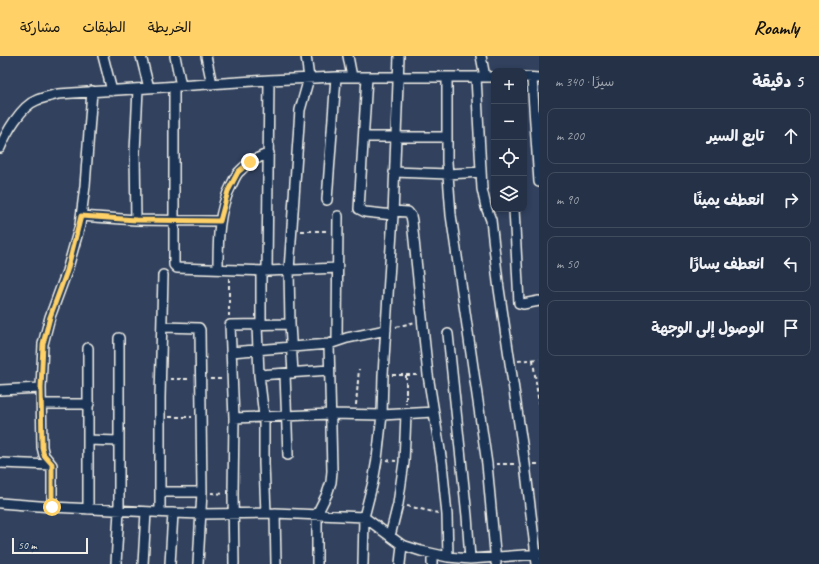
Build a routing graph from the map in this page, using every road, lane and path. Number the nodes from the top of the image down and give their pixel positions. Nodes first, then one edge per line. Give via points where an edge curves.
1 (103, 56) edge
2 (141, 56) edge
3 (175, 56) edge
4 (206, 56) edge
5 (306, 56) edge
6 (348, 56) edge
7 (399, 56) edge
8 (481, 56) edge
9 (352, 77) junction
10 (367, 77) junction
11 (398, 77) junction
12 (448, 77) junction
13 (485, 77) edge
14 (309, 78) junction
15 (336, 78) junction
16 (532, 78) edge
17 (269, 80) junction
18 (212, 84) junction
19 (177, 86) junction
20 (149, 88) junction
21 (138, 89) junction
22 (92, 91) junction
23 (112, 91) junction
24 (364, 137) junction
25 (396, 137) junction
26 (447, 137) junction
27 (0, 148) edge
28 (268, 153) junction
29 (394, 172) junction
30 (482, 172) junction
31 (448, 174) junction
32 (539, 182) edge
33 (327, 200) dead end
34 (514, 212) edge
35 (393, 213) junction
36 (81, 216) junction
37 (338, 216) dead end
38 (136, 220) junction
39 (175, 220) junction
40 (220, 221) junction
41 (292, 231) junction
42 (338, 231) junction
43 (338, 268) junction
44 (218, 269) junction
45 (229, 269) junction
46 (288, 270) junction
47 (264, 271) junction
48 (163, 275) dead end
49 (539, 301) edge
50 (422, 321) junction
51 (290, 324) junction
52 (230, 325) junction
53 (259, 325) junction
54 (162, 326) junction
55 (386, 330) junction
56 (448, 334) dead end
57 (119, 338) dead end
58 (333, 342) junction
59 (291, 346) junction
60 (88, 348) dead end
61 (257, 349) junction
62 (231, 352) junction
63 (539, 359) edge
64 (533, 360) junction
65 (510, 362) junction
66 (359, 369) dead end
67 (329, 370) junction
68 (289, 373) junction
69 (259, 375) junction
70 (383, 375) junction
71 (406, 375) junction
72 (428, 375) junction
73 (41, 388) junction
74 (0, 390) edge
75 (42, 404) junction
76 (89, 404) junction
77 (539, 405) edge
78 (434, 412) junction
79 (331, 414) junction
80 (406, 414) junction
81 (286, 415) junction
82 (356, 415) junction
83 (382, 415) junction
84 (264, 416) junction
85 (159, 417) junction
86 (201, 418) junction
87 (234, 418) junction
88 (88, 440) junction
89 (118, 441) junction
90 (288, 455) dead end
91 (377, 459) junction
92 (404, 462) junction
93 (0, 464) edge
94 (52, 464) junction
95 (487, 464) junction
96 (525, 464) junction
97 (160, 492) junction
98 (202, 492) junction
99 (233, 494) junction
100 (0, 503) edge
101 (398, 504) junction
102 (52, 507) junction
103 (88, 509) junction
104 (119, 511) junction
105 (146, 512) junction
106 (160, 512) junction
107 (173, 513) junction
108 (234, 513) junction
109 (270, 513) junction
110 (201, 514) junction
111 (317, 514) junction
112 (447, 515) junction
113 (364, 517) junction
114 (390, 536) junction
115 (402, 545) junction
116 (432, 554) junction
117 (448, 556) junction
118 (537, 558) edge
119 (466, 560) edge
120 (496, 561) edge
121 (116, 564) edge
122 (143, 564) edge
123 (170, 564) edge
124 (198, 564) edge
125 (234, 564) edge
126 (276, 564) edge
127 (317, 564) edge
128 (363, 564) edge
129 (400, 564) edge
130 (432, 564) edge

1 - 23 street
2 - 20 street
3 - 19 street
4 - 18 street
5 - 14 street
6 - 9 street
7 - 11 street
8 - 13 street
9 - 10 street
9 - 15 street
10 - 11 street
10 - 24 street
11 - 12 street
11 - 25 street
12 - 13 street
12 - 26 street
13 - 30 street
14 - 15 street
14 - 17 street
14 - 41 street via 300,110
15 - 33 street
16 - 32 street
17 - 18 street
17 - 28 street
18 - 19 street
19 - 20 street
19 - 39 street
20 - 21 street
21 - 23 street
21 - 38 street via 135,152
22 - 23 street
22 - 27 street via 58,94 26,106
22 - 36 street
24 - 25 street
24 - 35 street via 359,209 365,212
25 - 26 street
25 - 29 street
26 - 31 street
28 - 40 street via 250,162 238,172 228,191
28 - 47 street
29 - 31 street
29 - 35 street
30 - 31 street
30 - 65 street via 482,189 491,220
31 - 95 street via 451,215
34 - 49 street via 519,303
35 - 50 street via 408,212 411,216
35 - 55 street
36 - 38 street
36 - 73 street via 67,271 45,332
37 - 42 street
38 - 39 street
39 - 40 street
39 - 44 street via 174,265 177,268
40 - 44 street
41 - 42 path
41 - 46 street
42 - 43 street
43 - 46 street
43 - 58 street
44 - 45 street
45 - 47 street
45 - 52 path
46 - 47 street
46 - 51 street
47 - 53 street
48 - 54 street
50 - 55 path
50 - 72 street
51 - 53 street
51 - 59 street
52 - 53 street
52 - 62 street
53 - 61 street
54 - 85 street
54 - 86 street via 200,330
55 - 58 street
55 - 70 street
56 - 119 street via 467,516
57 - 89 street
58 - 59 street
58 - 67 street
59 - 61 street
59 - 68 street
60 - 76 street
61 - 62 street
61 - 69 street
62 - 87 street
63 - 64 path
64 - 65 path
64 - 77 path
65 - 96 street
66 - 82 path
67 - 68 street
67 - 79 street
68 - 69 street
68 - 81 street
69 - 84 street
70 - 71 path
70 - 83 street
71 - 72 path
71 - 80 path
72 - 78 street
73 - 74 street
73 - 75 street
75 - 76 street
75 - 94 street via 43,451
76 - 88 street
78 - 80 street
78 - 112 street
79 - 81 street
79 - 82 street
79 - 111 street via 331,482
80 - 83 street
80 - 92 street
81 - 84 street
81 - 90 street
82 - 83 street
83 - 91 street
84 - 87 street
84 - 109 street via 264,464
85 - 86 path
85 - 97 street
86 - 98 street
87 - 99 street
88 - 89 street
88 - 103 street
89 - 104 street
91 - 92 path
91 - 113 street
92 - 101 street
93 - 94 street
94 - 102 street
95 - 96 path
95 - 120 street
96 - 118 street
97 - 98 street
97 - 106 street
98 - 99 path
98 - 110 street
99 - 108 street
100 - 102 street
101 - 112 path
101 - 114 street
102 - 103 street
103 - 104 street
104 - 105 street
104 - 121 street
105 - 106 street
105 - 122 street
106 - 107 street
107 - 110 street
107 - 123 street
108 - 109 street
108 - 110 street
108 - 125 street
109 - 111 street
109 - 126 street
110 - 124 street
111 - 113 street
111 - 127 street
112 - 117 street
113 - 114 street
113 - 128 street
114 - 115 street
115 - 116 street
115 - 129 street
116 - 117 street
116 - 130 street
117 - 119 street
118 - 120 street
119 - 120 street

